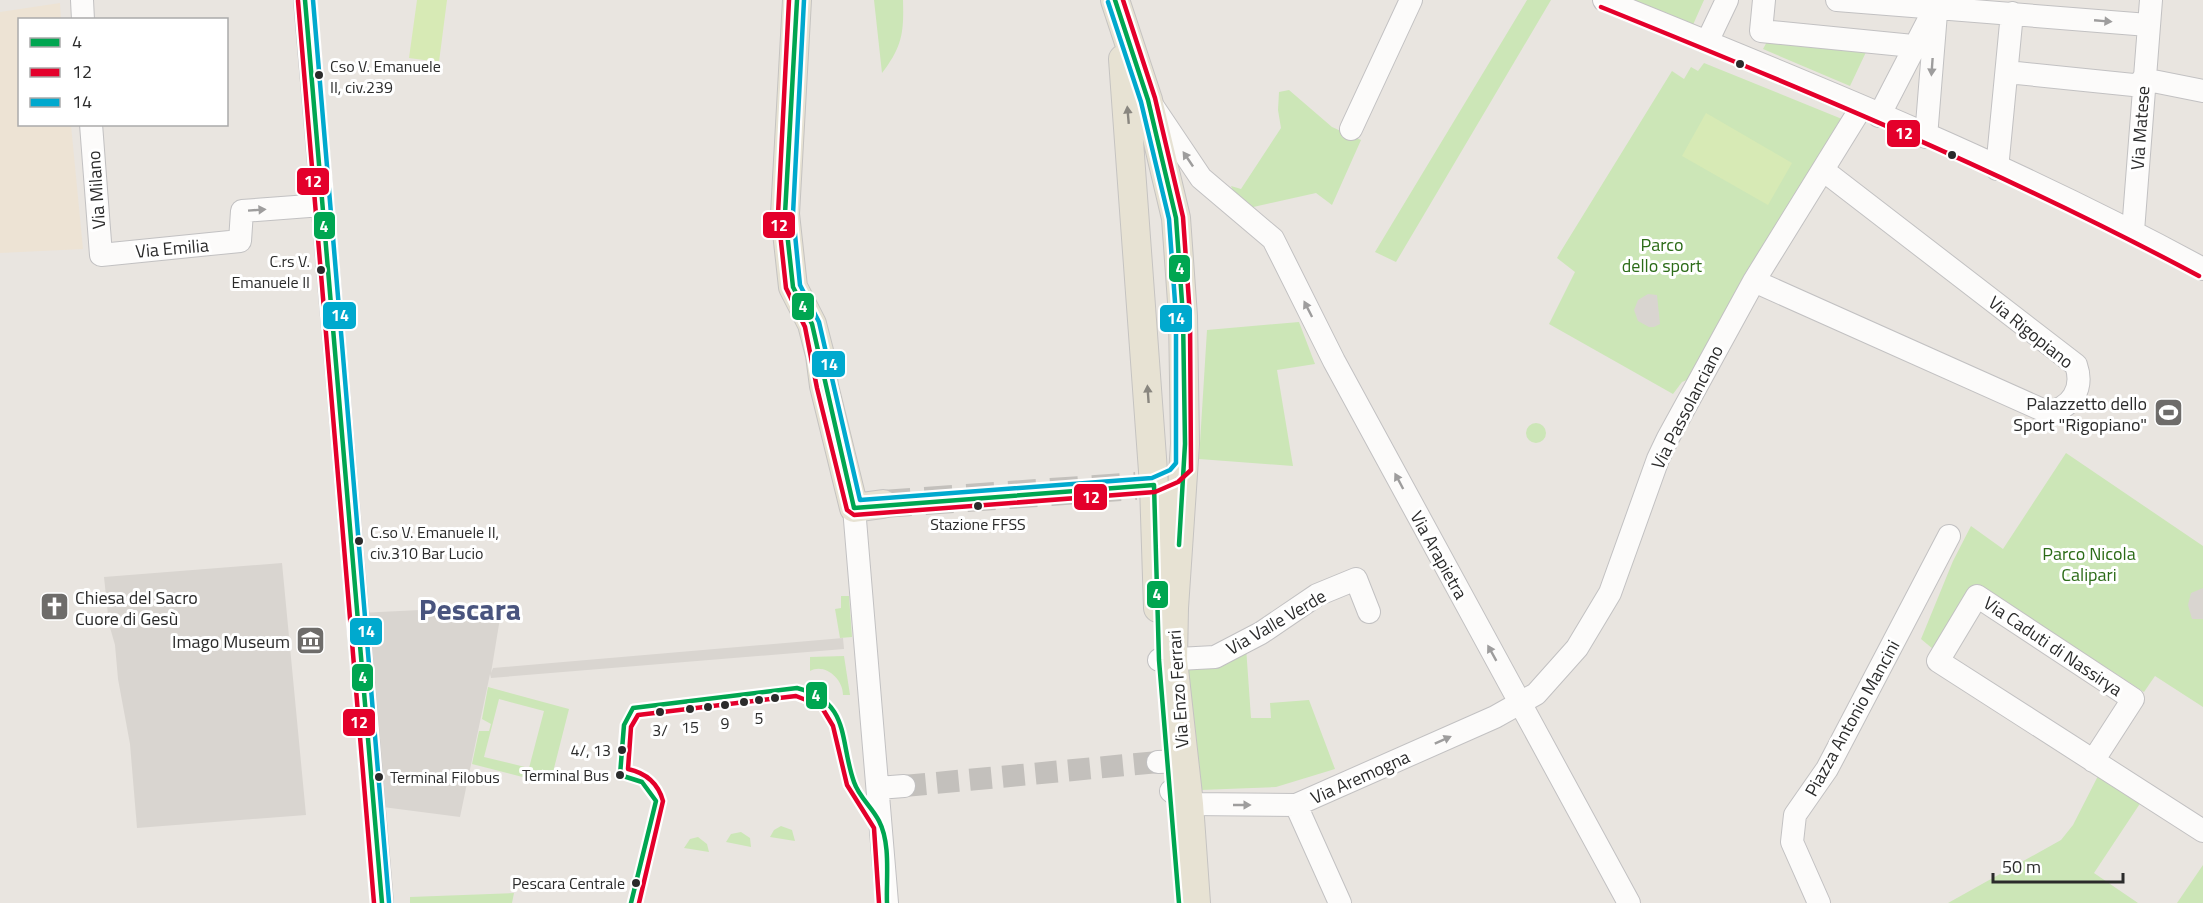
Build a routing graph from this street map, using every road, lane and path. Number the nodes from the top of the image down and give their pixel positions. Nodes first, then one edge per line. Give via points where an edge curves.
1 (82, 0) edge
2 (305, 0) edge
3 (797, 0) edge
4 (1604, 0) edge
5 (1727, 0) edge
6 (1764, 0) edge
7 (1837, 0) edge
8 (2151, 0) edge
9 (1408, 1) edge
10 (1938, 4) edge
11 (1117, 9) edge
12 (2058, 9) edge
13 (2012, 13) junction
14 (83, 18) edge
15 (2148, 25) junction
16 (1707, 42) junction
17 (1913, 46) junction
18 (2007, 72) junction
19 (2143, 82) junction
20 (2203, 91) edge
21 (1148, 100) junction
22 (1870, 112) junction
23 (91, 126) edge
24 (1351, 129) dead end
25 (1926, 137) junction
26 (1161, 154) junction
27 (1132, 157) junction
28 (1997, 169) junction
29 (1823, 170) junction
30 (1170, 186) junction
31 (1135, 198) junction
32 (322, 205) junction
33 (1241, 213) junction
34 (2133, 231) junction
35 (101, 255) joint
36 (2203, 269) edge
37 (1754, 282) junction
38 (1184, 466) junction
39 (1145, 486) junction
40 (883, 504) tunnel mouth
41 (854, 508) junction
42 (1949, 536) dead end
43 (1369, 612) dead end
44 (1166, 660) junction
45 (1520, 704) junction
46 (2093, 761) junction
47 (904, 786) tunnel mouth
48 (878, 788) junction
49 (1180, 798) junction
50 (1296, 805) junction
51 (2202, 828) edge
52 (382, 903) edge
53 (887, 903) edge
54 (1179, 903) edge
55 (1196, 903) edge
56 (1340, 903) edge
57 (1629, 903) edge
58 (1819, 903) edge

1 - 14 street
2 - 32 street
3 - 41 main road via 785,214 793,287 812,324
4 - 16 street
5 - 16 street
6 - 17 street via 1761,31
7 - 10 street
8 - 15 street, Via Matese
9 - 24 street
10 - 13 street
10 - 17 street, Via Passolanciano
10 -> 25 street
11 - 21 main road, Via Enzo Ferrari
27 -> 11 main road, Via Enzo Ferrari
12 - 13 street
12 -> 15 street
13 - 18 street
15 - 19 street, Via Matese
16 - 22 street
17 - 22 street, Via Passolanciano
18 - 19 street
18 - 28 street
19 - 20 street
19 - 34 street, Via Matese
21 - 26 main road, Via Enzo Ferrari
33 -> 21 street, Via Arapietra via 1202,178
22 - 25 street
22 - 29 street, Via Passolanciano
23 - 35 street, Via Milano
25 - 28 street
26 - 27 main road via 1157,167 1147,171 1137,168
26 - 30 main road, Via Enzo Ferrari
27 - 31 main road, Via Enzo Ferrari
28 - 34 street
29 - 37 street, Via Passolanciano
29 - 37 street, Via Rigopiano via 2076,365 2080,383 2074,398 2056,411 2047,412
30 - 31 main road via 1145,187
30 - 33 street, Via Arapietra via 1196,191
30 - 38 main road, Via Enzo Ferrari via 1183,316
39 -> 31 main road, Via Enzo Ferrari
35 -> 32 street, Via Emilia via 240,241 242,211
32 - 52 street
45 -> 33 street, Via Arapietra via 1272,239
34 - 36 street
37 - 45 street, Via Passolanciano via 1658,459 1610,593 1576,648 1536,694
38 - 39 main road via 1173,476
38 - 44 main road, Via Enzo Ferrari via 1174,608
39 - 44 main road, Via Enzo Ferrari
40 - 41 main road
41 - 48 street
42 - 58 street, Piazza Antonio Mancini via 1833,758 1795,815 1792,842
43 - 44 street, Via Valle Verde via 1356,579 1317,595 1261,633 1215,657
44 - 49 main road, Via Enzo Ferrari via 1170,762
50 -> 45 street, Via Aremogna
45 - 57 street, Via Arapietra
46 - 46 street, Via Caduti di Nassirya via 1938,661 1977,596 2133,699
46 - 51 street, Via Caduti di Nassirya
47 - 48 street
48 - 53 street
49 -> 50 street, Via Aremogna
49 - 54 main road, Via Enzo Ferrari
49 - 55 main road, Via Enzo Ferrari
50 - 56 street

